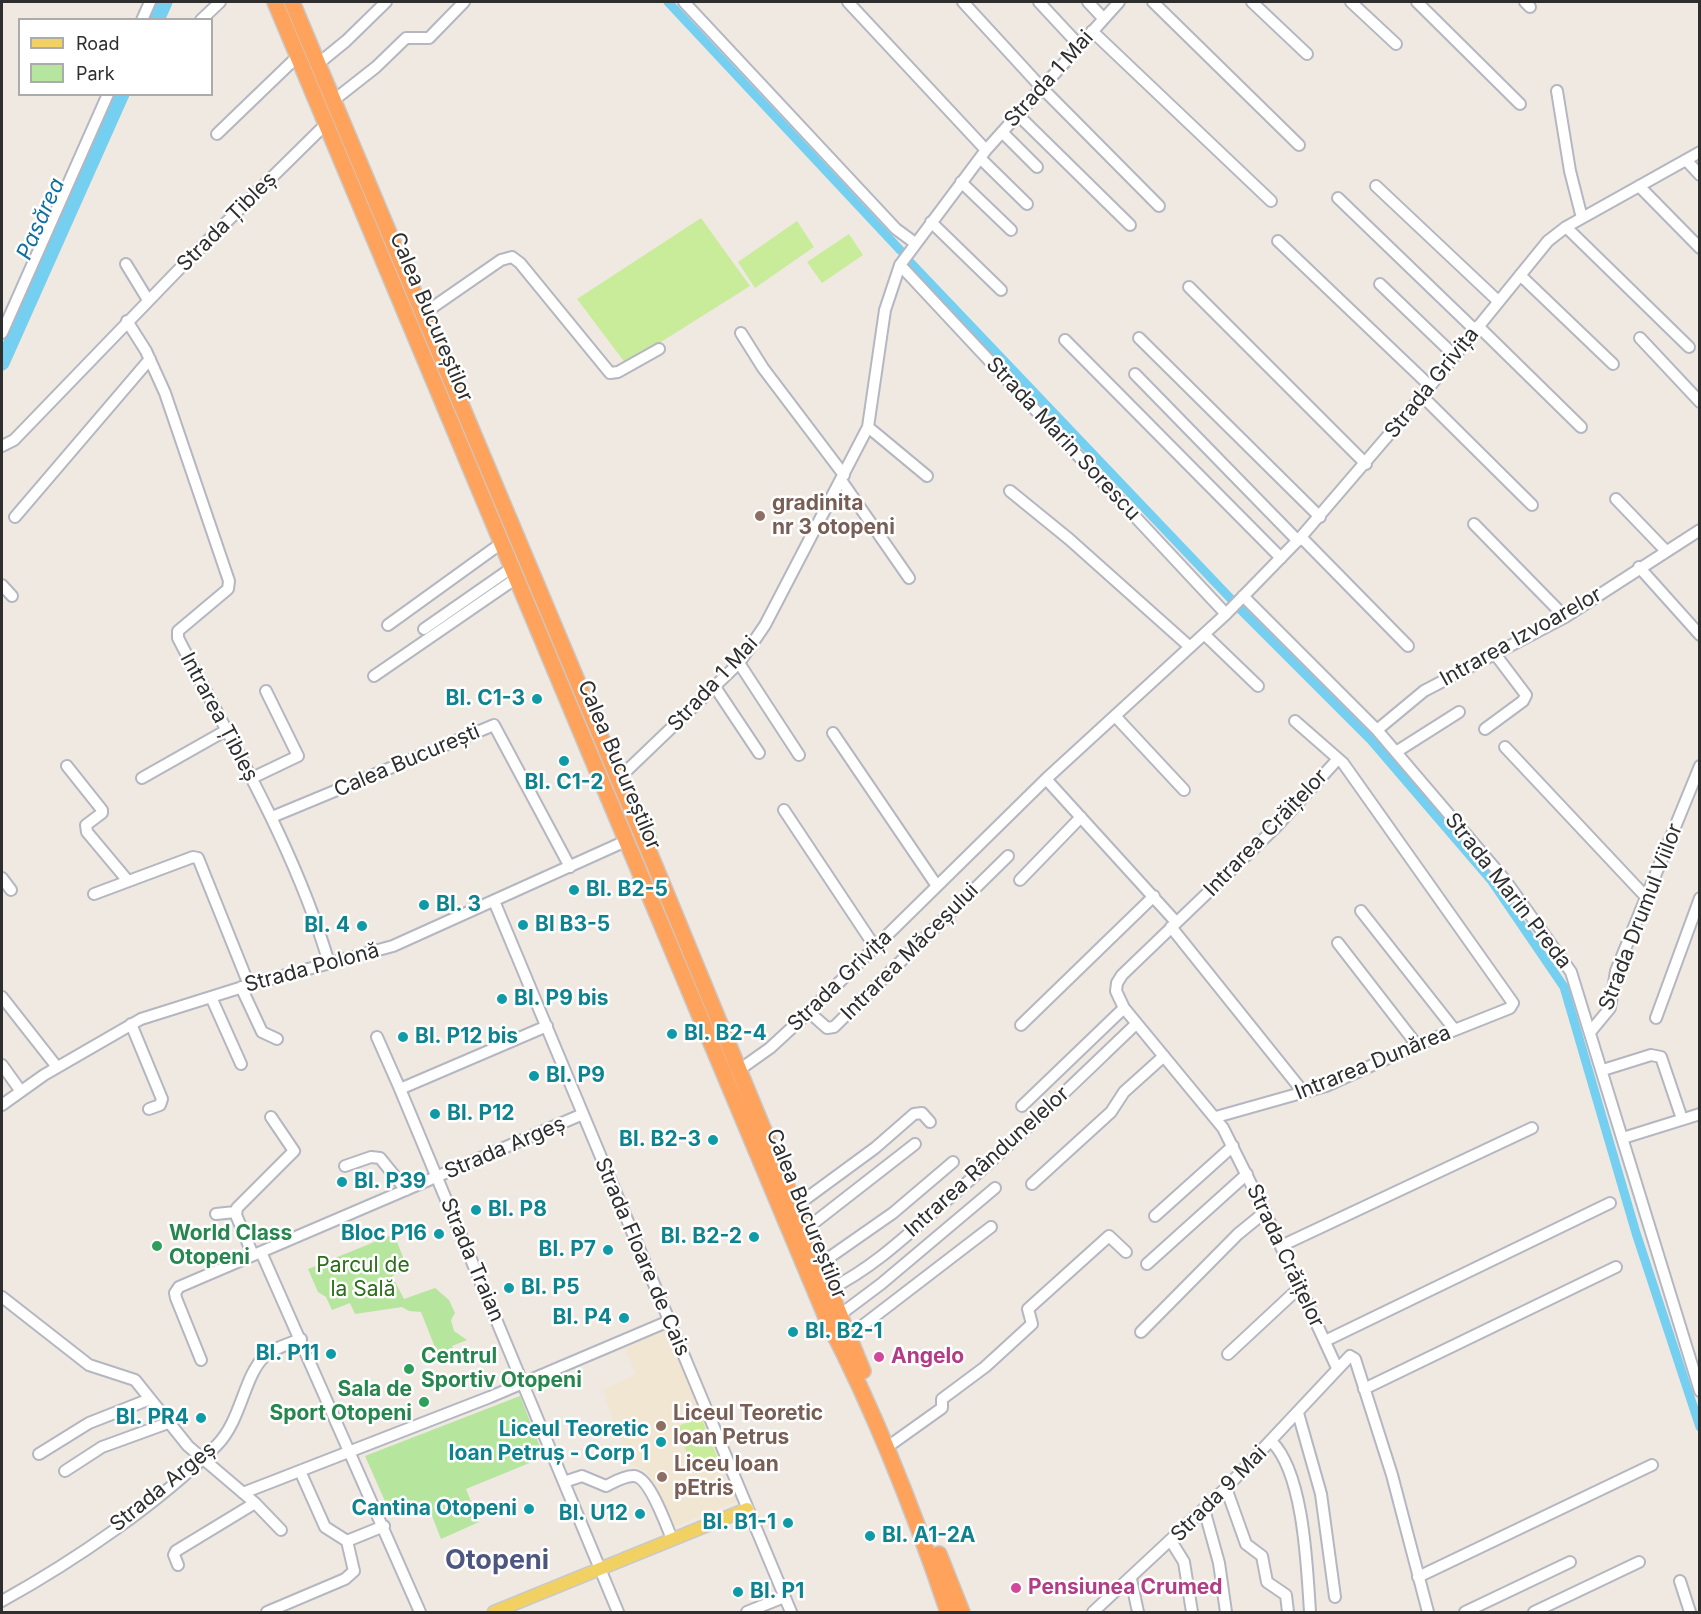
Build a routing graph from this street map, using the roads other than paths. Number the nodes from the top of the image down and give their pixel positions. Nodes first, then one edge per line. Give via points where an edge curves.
1 (150, 2) edge
2 (220, 2) edge
3 (275, 2) edge
4 (292, 2) edge
5 (386, 2) edge
6 (464, 2) edge
7 (684, 2) edge
8 (848, 2) edge
9 (963, 2) edge
10 (1039, 2) edge
11 (1088, 2) edge
12 (1119, 2) edge
13 (1153, 2) edge
14 (1252, 2) edge
15 (1352, 2) edge
16 (1417, 2) edge
17 (143, 18) edge
18 (203, 18) edge
19 (1103, 18) junction
20 (1092, 31) junction
21 (1396, 44) dead end
22 (1079, 45) junction
23 (1307, 54) dead end
24 (298, 56) junction
25 (319, 63) junction
26 (1041, 87) junction
27 (1557, 91) dead end
28 (107, 96) edge
29 (334, 100) junction
30 (1520, 104) dead end
31 (1017, 114) junction
32 (327, 123) junction
33 (1002, 132) junction
34 (217, 134) dead end
35 (1299, 145) dead end
36 (1700, 152) edge
37 (983, 154) junction
38 (1686, 160) junction
39 (1037, 167) dead end
40 (1700, 175) edge
41 (961, 182) junction
42 (1376, 186) dead end
43 (1639, 186) junction
44 (1338, 198) dead end
45 (1271, 201) dead end
46 (1027, 204) dead end
47 (1159, 206) dead end
48 (1582, 218) junction
49 (931, 222) junction
50 (1131, 225) dead end
51 (1566, 227) junction
52 (1011, 230) dead end
53 (1278, 241) dead end
54 (915, 243) junction
55 (1700, 248) edge
56 (126, 264) dead end
57 (900, 265) junction
58 (1520, 274) junction
59 (1380, 285) dead end
60 (1189, 287) dead end
61 (1001, 290) dead end
62 (148, 300) junction
63 (1498, 301) junction
64 (423, 314) junction
65 (127, 321) junction
66 (1476, 328) junction
67 (2, 333) edge
68 (741, 333) dead end
69 (1139, 338) dead end
70 (1640, 338) dead end
71 (1065, 340) dead end
72 (1689, 347) dead end
73 (659, 349) dead end
74 (1455, 356) junction
75 (150, 359) junction
76 (1613, 364) dead end
77 (1135, 375) dead end
78 (1430, 386) junction
79 (1422, 396) junction
80 (1700, 402) edge
81 (868, 427) junction
82 (1581, 427) dead end
83 (4, 445) edge
84 (1366, 464) junction
85 (927, 476) dead end
86 (842, 477) junction
87 (1010, 491) dead end
88 (1616, 499) dead end
89 (1532, 505) dead end
90 (15, 517) dead end
91 (1320, 517) junction
92 (1474, 524) dead end
93 (1700, 530) edge
94 (1300, 539) junction
95 (503, 542) junction
96 (1666, 550) junction
97 (1281, 558) junction
98 (1639, 567) junction
99 (516, 572) junction
100 (909, 578) dead end
101 (2, 585) edge
102 (12, 596) dead end
103 (1244, 596) junction
104 (1226, 614) junction
105 (1565, 616) junction
106 (388, 625) dead end
107 (424, 629) dead end
108 (1204, 634) junction
109 (1700, 635) edge
110 (1408, 646) dead end
111 (1190, 647) junction
112 (1495, 654) junction
113 (739, 663) junction
114 (374, 676) dead end
115 (1258, 686) dead end
116 (716, 687) junction
117 (266, 691) dead end
118 (1459, 712) dead end
119 (1115, 716) junction
120 (1295, 721) dead end
121 (1485, 729) dead end
122 (1377, 730) junction
123 (225, 731) junction
124 (833, 734) dead end
125 (1505, 747) dead end
126 (1396, 752) junction
127 (759, 753) dead end
128 (799, 755) dead end
129 (1337, 760) junction
130 (67, 766) dead end
131 (1700, 766) edge
132 (142, 778) dead end
133 (252, 778) junction
134 (618, 779) junction
135 (1046, 779) junction
136 (1184, 790) dead end
137 (784, 810) dead end
138 (272, 817) junction
139 (1081, 817) junction
140 (628, 840) junction
141 (1008, 856) dead end
142 (570, 867) junction
143 (2, 878) edge
144 (1020, 880) dead end
145 (128, 881) junction
146 (937, 886) junction
147 (11, 890) dead end
148 (94, 894) dead end
149 (1154, 896) junction
150 (1646, 897) junction
151 (1700, 898) edge
152 (494, 901) junction
153 (1361, 911) dead end
154 (1173, 924) junction
155 (1338, 944) dead end
156 (875, 947) junction
157 (329, 963) junction
158 (245, 986) junction
159 (1507, 993) joint
160 (2, 997) edge
161 (211, 997) junction
162 (1124, 1008) junction
163 (809, 1012) junction
164 (1656, 1018) dead end
165 (131, 1024) junction
166 (1136, 1024) junction
167 (1022, 1025) dead end
168 (547, 1026) junction
169 (1454, 1029) junction
170 (1591, 1031) junction
171 (377, 1038) dead end
172 (277, 1039) dead end
173 (1417, 1045) junction
174 (1164, 1056) junction
175 (241, 1064) dead end
176 (2, 1065) edge
177 (57, 1067) junction
178 (739, 1070) junction
179 (1603, 1070) junction
180 (400, 1089) junction
181 (20, 1090) junction
182 (1304, 1093) junction
183 (2, 1105) edge
184 (1022, 1106) dead end
185 (149, 1109) dead end
186 (1680, 1113) dead end
187 (1700, 1113) edge
188 (583, 1114) junction
189 (272, 1117) dead end
190 (1216, 1117) junction
191 (930, 1122) dead end
192 (1532, 1128) dead end
193 (1623, 1138) junction
194 (915, 1144) dead end
195 (1233, 1146) junction
196 (954, 1162) dead end
197 (345, 1166) dead end
198 (1247, 1174) junction
199 (437, 1177) junction
200 (1032, 1184) dead end
201 (995, 1188) dead end
202 (406, 1190) junction
203 (1610, 1203) dead end
204 (796, 1206) junction
205 (235, 1212) junction
206 (1265, 1212) junction
207 (216, 1214) dead end
208 (1155, 1216) dead end
209 (991, 1227) dead end
210 (806, 1229) junction
211 (1281, 1246) junction
212 (1125, 1252) dead end
213 (257, 1253) junction
214 (820, 1264) junction
215 (1147, 1264) dead end
216 (1616, 1268) dead end
217 (1300, 1287) junction
218 (830, 1289) junction
219 (2, 1298) edge
220 (841, 1314) junction
221 (669, 1321) junction
222 (1142, 1332) dead end
223 (849, 1336) junction
224 (301, 1339) junction
225 (1325, 1341) junction
226 (1228, 1354) dead end
227 (201, 1359) dead end
228 (1337, 1368) junction
229 (524, 1383) junction
230 (1364, 1389) junction
231 (1700, 1391) edge
232 (150, 1399) junction
233 (1299, 1413) junction
234 (168, 1423) junction
235 (1272, 1442) junction
236 (893, 1443) junction
237 (351, 1451) junction
238 (39, 1454) dead end
239 (201, 1458) junction
240 (1652, 1465) dead end
241 (65, 1471) dead end
242 (300, 1471) junction
243 (564, 1482) junction
244 (1226, 1488) junction
245 (243, 1493) junction
246 (255, 1503) junction
247 (747, 1509) junction
248 (1204, 1509) junction
249 (384, 1526) junction
250 (281, 1530) dead end
251 (672, 1539) junction
252 (347, 1541) junction
253 (1171, 1541) junction
254 (1570, 1562) dead end
255 (1639, 1562) dead end
256 (178, 1565) dead end
257 (600, 1568) junction
258 (1418, 1577) junction
259 (1131, 1580) junction
260 (1680, 1581) dead end
261 (784, 1597) junction
262 (1335, 1598) dead end
263 (2, 1601) edge
264 (267, 1612) edge
265 (420, 1612) edge
266 (494, 1612) edge
267 (618, 1612) edge
268 (747, 1612) edge
269 (791, 1612) edge
270 (948, 1612) edge
271 (962, 1612) edge
272 (1093, 1612) edge
273 (1138, 1612) edge
274 (1192, 1612) edge
275 (1226, 1612) edge
276 (1288, 1612) edge
277 (1310, 1612) edge
278 (1428, 1612) edge
279 (1465, 1612) edge
280 (1534, 1612) edge
281 (1690, 1612) edge

1 - 17 street
2 - 18 street
3 - 24 highway, Calea Bucureștilor
4 - 25 highway, Calea Bucureștilor
5 - 25 street
6 - 29 street via 434,34 424,39 406,38
7 - 54 street via 896,229
8 - 37 street
9 - 26 street
10 - 22 street
11 - 19 street
12 - 19 street, Strada 1 Mai
13 - 35 street
14 - 23 street
15 - 21 street
16 - 30 street
19 - 20 street, Strada 1 Mai
20 - 22 street, Strada 1 Mai
20 - 45 street
22 - 26 street, Strada 1 Mai
24 - 32 highway, Calea Bucureștilor
24 - 34 street
25 - 29 highway, Calea Bucureștilor
26 - 31 street, Strada 1 Mai
26 - 47 street
27 - 48 street
28 - 67 street
29 - 64 highway, Calea Bucureștilor
31 - 33 street, Strada 1 Mai
31 - 50 street
32 - 62 street, Strada Țibleș
32 - 95 highway, Calea Bucureștilor
33 - 37 street, Strada 1 Mai
33 - 39 street
36 - 38 street, Strada Grivița
37 - 41 street, Strada 1 Mai
37 - 46 street
38 - 40 street
38 - 43 street, Strada Grivița
41 - 49 street, Strada 1 Mai
41 - 52 street
42 - 63 street
43 - 48 street, Strada Grivița
43 - 55 street
44 - 66 street
48 - 51 street, Strada Grivița
49 - 54 street, Strada 1 Mai
49 - 61 street
51 - 58 street, Strada Grivița via 1548,241
51 - 72 street
53 - 78 street
54 - 57 street, Strada 1 Mai
56 - 62 street
57 - 81 street, Strada 1 Mai via 885,310
57 - 104 street, Strada Marin Sorescu
58 - 63 street, Strada Grivița
58 - 76 street
59 - 74 street
60 - 84 street
62 - 65 street, Strada Țibleș
63 - 66 street, Strada Grivița
64 - 73 street via 501,260 512,257 610,373
64 - 134 highway, Calea Bucureștilor
65 - 75 street, Intrarea Țibleș
65 - 83 street, Strada Țibleș
66 - 74 street, Strada Grivița
66 - 82 street
68 - 86 street
69 - 91 street
70 - 80 street
71 - 97 street
74 - 78 street, Strada Grivița
75 - 90 street
75 - 123 street, Intrarea Țibleș via 169,403 229,581 228,589 177,634
77 - 94 street
78 - 79 street, Strada Grivița
79 - 84 street, Strada Grivița
79 - 89 street
81 - 85 street
81 - 86 street, Strada 1 Mai
84 - 91 street, Strada Grivița
86 - 100 street
86 - 113 street, Strada 1 Mai via 765,625
87 - 111 street
88 - 96 street
91 - 94 street, Strada Grivița
92 - 105 street
93 - 96 street, Intrarea Izvoarelor
94 - 97 street, Strada Grivița
94 - 110 street
95 - 99 highway, Calea Bucureștilor
95 - 106 street
96 - 98 street, Intrarea Izvoarelor
97 - 103 street, Strada Grivița
98 - 105 street, Intrarea Izvoarelor
98 - 109 street
99 - 107 street
99 - 114 street
99 - 140 highway, Calea Bucureștilor
101 - 102 street
103 - 104 street, Strada Grivița
103 - 122 street, Strada Marin Preda
104 - 108 street, Strada Grivița
105 - 112 street, Intrarea Izvoarelor
108 - 111 street, Strada Grivița
108 - 115 street
111 - 119 street, Strada Grivița
112 - 121 street via 1526,695
112 - 122 street, Intrarea Izvoarelor via 1424,691
113 - 116 street, Strada 1 Mai
113 - 128 street
116 - 127 street
116 - 134 street, Strada 1 Mai
117 - 133 street via 298,756
118 - 126 street
119 - 135 street, Strada Grivița
119 - 136 street
120 - 129 street
122 - 126 street, Strada Marin Preda
123 - 132 street
123 - 133 street, Intrarea Țibleș
124 - 146 street
125 - 150 street
126 - 170 street, Strada Marin Preda via 1497,871 1565,962
129 - 154 street, Intrarea Crăițelor via 1275,828
129 - 159 street, Intrarea Crăițelor via 1343,763
130 - 145 street via 102,810 86,825 87,832
131 - 150 street, Strada Drumul Viilor
133 - 138 street, Intrarea Țibleș
134 - 178 highway, Calea Bucureștilor
135 - 139 street
135 - 146 street, Strada Grivița
137 - 156 street
138 - 142 street, Calea București via 494,725
138 - 157 street, Intrarea Țibleș via 300,880
139 - 144 street
139 - 149 street
140 - 142 street, Strada Polonă
140 - 270 highway, Calea Bucureștilor via 824,1314 851,1367 920,1530
141 - 163 street, Intrarea Măceșului via 834,1027 827,1029
142 - 152 street, Strada Polonă
143 - 147 street
145 - 148 street
145 - 158 street via 198,858
146 - 156 street, Strada Grivița
149 - 154 street
149 - 167 street
150 - 170 street, Strada Drumul Viilor via 1616,971 1610,1008
151 - 164 street
152 - 157 street, Strada Polonă via 393,946
152 - 168 street, Strada Floare de Cais
153 - 169 street
154 - 162 street, Strada Crăițelor via 1119,979 1116,991
154 - 182 street
155 - 173 street
156 - 163 street, Strada Grivița
157 - 158 street, Strada Polonă
158 - 161 street, Strada Polonă
158 - 172 street via 262,1032
159 - 169 street, Intrarea Dunărea via 1513,1003 1510,1008
160 - 177 street
161 - 165 street, Strada Polonă
161 - 175 street
162 - 166 street, Strada Crăițelor
162 - 184 street
163 - 178 street, Strada Grivița
165 - 177 street, Strada Polonă
165 - 185 street via 162,1099 160,1105
166 - 174 street, Strada Crăițelor
166 - 218 street, Intrarea Rândunelelor via 972,1179 870,1265
168 - 180 street
168 - 188 street, Strada Floare de Cais
169 - 173 street, Intrarea Dunărea
170 - 179 street, Strada Marin Preda
171 - 180 street, Strada Traian
173 - 182 street, Intrarea Dunărea
174 - 190 street, Strada Crăițelor
174 - 200 street via 1124,1092 1111,1112
176 - 181 street
177 - 181 street, Strada Polonă
178 - 204 highway, Calea Bucureștilor
179 - 186 street via 1651,1055 1661,1057
179 - 193 street, Strada Marin Preda
180 - 199 street, Strada Traian
181 - 183 street, Strada Polonă
182 - 190 street, Intrarea Dunărea
187 - 193 street
188 - 199 street, Strada Argeș
188 - 221 street, Strada Floare de Cais
189 - 205 street via 294,1151 239,1203
190 - 195 street, Strada Crăițelor
191 - 204 street via 922,1113 914,1114
192 - 211 street
193 - 231 street, Strada Marin Preda
194 - 210 street
195 - 198 street, Strada Crăițelor
195 - 208 street
196 - 214 street via 893,1213
197 - 202 street via 380,1158
198 - 206 street, Strada Crăițelor
198 - 215 street
199 - 202 street, Strada Argeș
199 - 229 street, Strada Traian
201 - 220 street
202 - 213 street, Strada Argeș
203 - 225 street
204 - 210 highway, Calea Bucureștilor
205 - 207 street
205 - 213 street
206 - 211 street, Strada Crăițelor
206 - 222 street via 1238,1234
209 - 223 street
210 - 214 highway, Calea Bucureștilor
211 - 217 street, Strada Crăițelor
212 - 236 street via 1110,1236 1028,1309 1032,1324 942,1399 942,1408
213 - 224 street
213 - 227 street, Strada Argeș via 177,1290 177,1303
214 - 218 highway, Calea Bucureștilor
216 - 230 street
217 - 225 street, Strada Crăițelor
217 - 226 street
218 - 220 highway, Calea Bucureștilor
219 - 232 street via 89,1365 135,1380
220 - 223 highway, Calea Bucureștilor
221 - 229 street
221 - 247 street, Strada Floare de Cais
223 - 236 highway, Calea Bucureștilor
224 - 237 street
224 - 239 street, Strada Argeș via 262,1359 227,1434
225 - 228 street, Strada Crăițelor
228 - 230 street via 1348,1357 1354,1357
228 - 233 street, Strada 9 Mai
229 - 237 street
229 - 243 street, Strada Traian
230 - 258 street via 1392,1475
232 - 234 street
232 - 238 street via 89,1423
233 - 235 street, Strada 9 Mai
233 - 262 street via 1321,1494
234 - 239 street
234 - 241 street via 102,1448
235 - 244 street, Strada 9 Mai
235 - 277 street via 1285,1462 1298,1505
236 - 271 highway, Calea Bucureștilor
237 - 242 street
237 - 249 street
239 - 245 street
239 - 263 street, Strada Argeș via 132,1517
240 - 258 street
242 - 245 street
242 - 252 street via 325,1527
243 - 251 street via 582,1476 606,1486 635,1475 641,1478
243 - 257 street, Strada Traian
244 - 248 street, Strada 9 Mai
244 - 276 street via 1246,1544 1262,1556 1267,1582 1286,1595
245 - 246 street
246 - 250 street
246 - 256 street via 176,1551
247 - 251 main road
247 - 261 street, Strada Floare de Cais
248 - 253 street, Strada 9 Mai
248 - 275 street via 1219,1563
249 - 252 street
249 - 265 street
251 - 257 main road
252 - 264 street via 354,1567 349,1577
253 - 259 street, Strada 9 Mai
253 - 274 street via 1184,1562
254 - 279 street
255 - 280 street
257 - 266 main road
257 - 267 street, Strada Traian
258 - 278 street
259 - 272 street, Strada 9 Mai
259 - 273 street
260 - 281 street
261 - 268 street
261 - 269 street, Strada Floare de Cais

